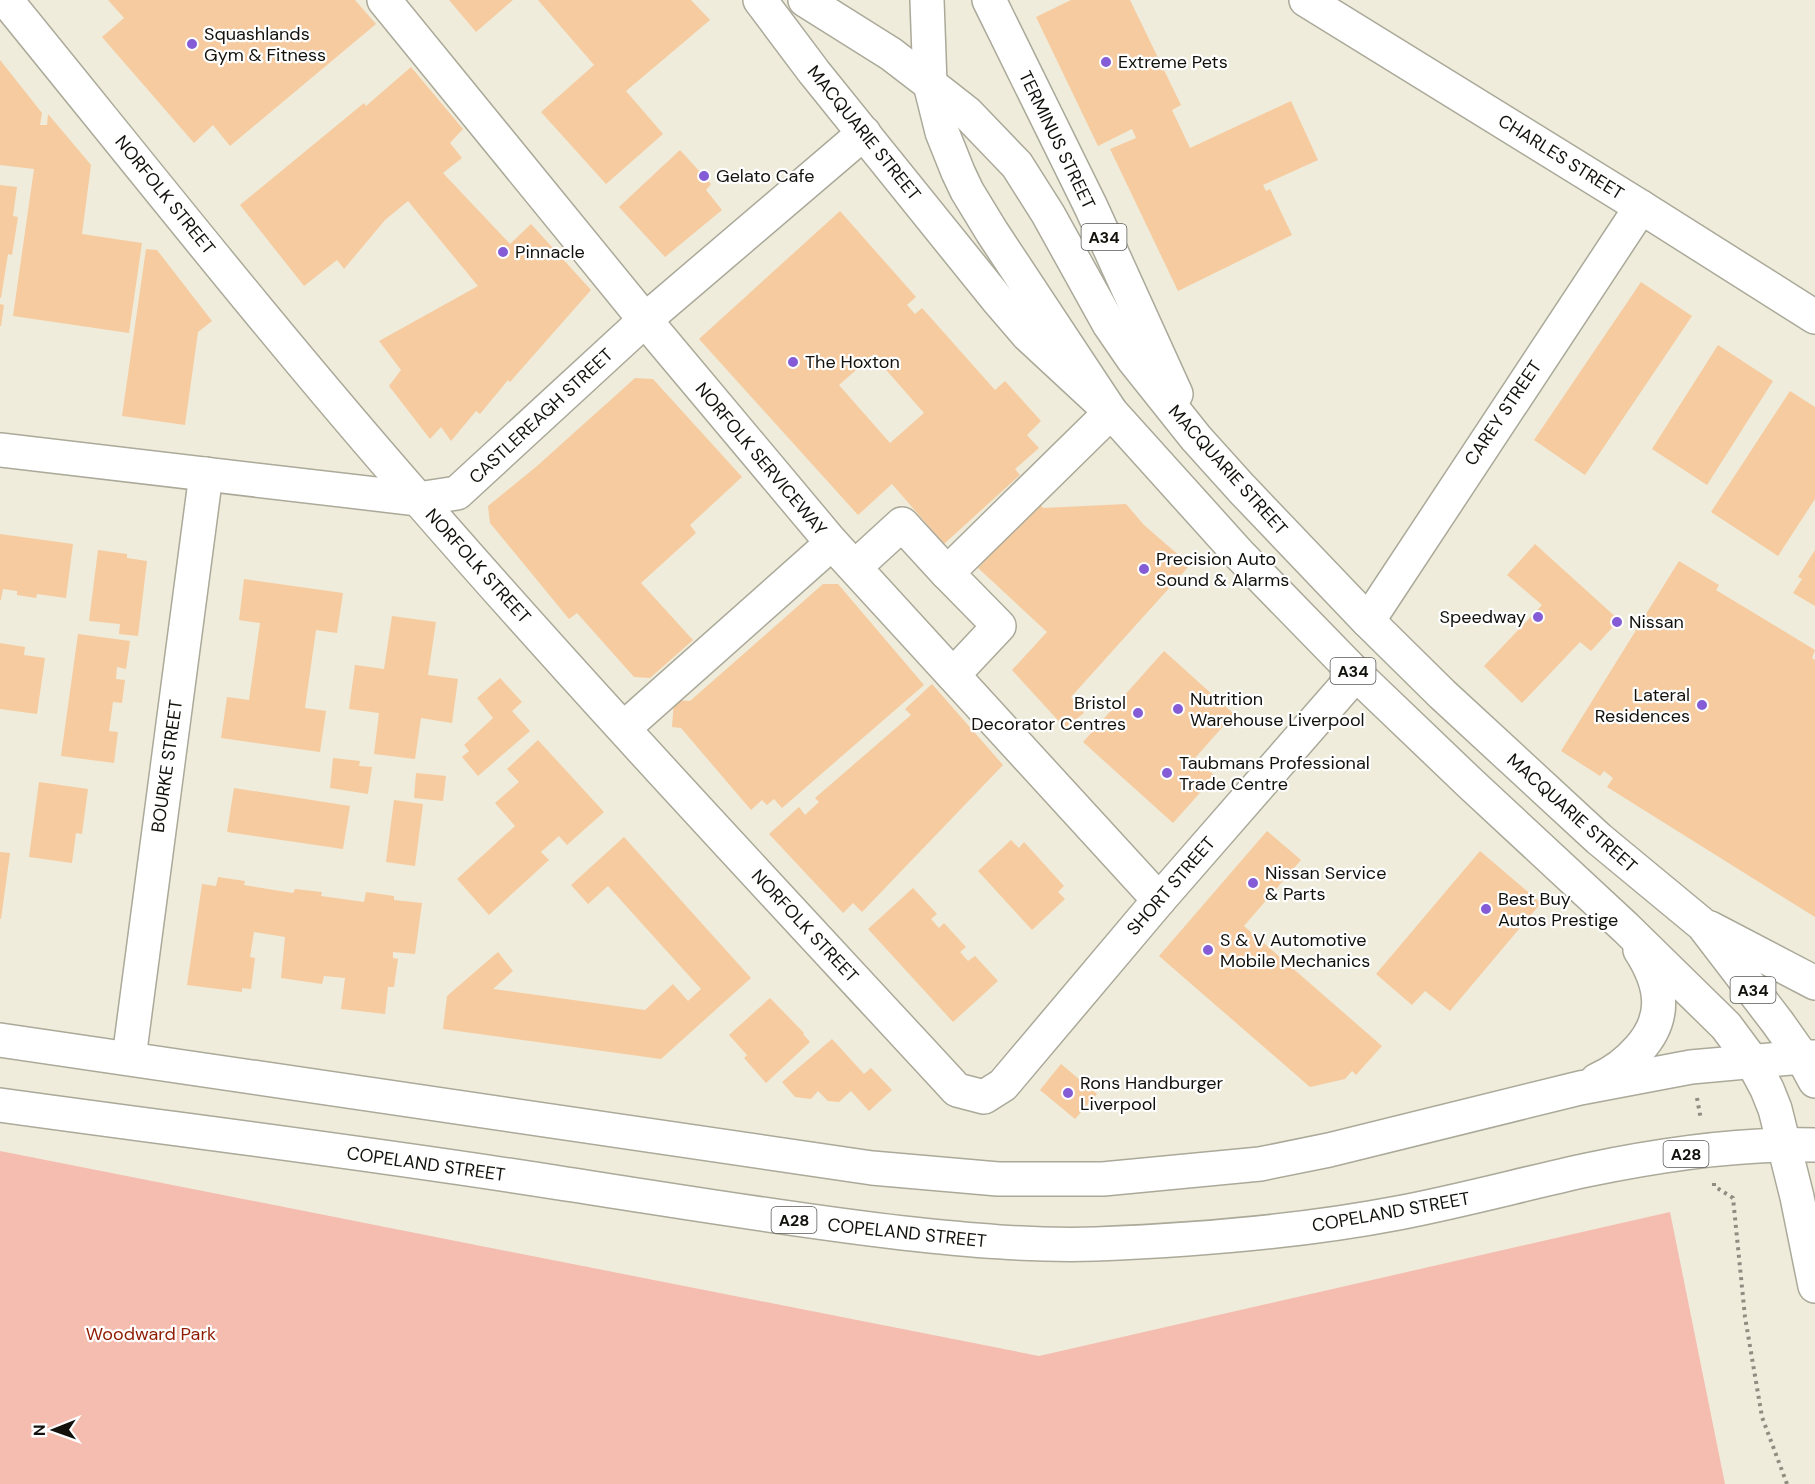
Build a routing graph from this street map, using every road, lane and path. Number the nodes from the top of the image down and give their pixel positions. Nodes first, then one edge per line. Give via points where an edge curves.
1 (6, 0) edge
2 (384, 0) edge
3 (760, 0) edge
4 (805, 0) edge
5 (927, 0) edge
6 (989, 0) edge
7 (1324, 5) edge
8 (930, 84) junction
9 (864, 133) junction
10 (1641, 207) junction
11 (1815, 317) edge
12 (645, 320) junction
13 (1111, 412) junction
14 (0, 450) edge
15 (1226, 471) junction
16 (206, 474) junction
17 (418, 499) junction
18 (832, 543) junction
19 (855, 567) junction
20 (947, 573) junction
21 (1368, 621) junction
22 (1356, 674) junction
23 (953, 675) junction
24 (624, 729) junction
25 (1158, 900) junction
26 (1703, 925) junction
27 (1626, 928) junction
28 (1815, 983) edge
29 (0, 1040) edge
30 (129, 1058) junction
31 (1752, 1060) junction
32 (1811, 1065) edge
33 (1691, 1067) junction
34 (1580, 1088) junction
35 (984, 1096) joint
36 (0, 1105) edge
37 (1800, 1145) edge
38 (1707, 1151) junction
39 (1815, 1286) edge
40 (1787, 1484) edge

1 - 17 main road, NORFOLK STREET
2 - 12 main road, NORFOLK SERVICEWAY
3 - 9 main road, MACQUARIE STREET
4 - 8 main road, MACQUARIE STREET via 891,54
5 - 8 main road, A34
6 - 15 main road, TERMINUS STREET / A34 via 1091,207 1172,386 1201,438
7 - 10 main road, CHARLES STREET
8 - 13 main road, A34 via 942,132 967,191
8 - 15 main road, MACQUARIE STREET via 967,113 1017,165 1109,324 1133,359
9 - 12 main road, CASTLEREAGH STREET
9 - 13 main road, MACQUARIE STREET via 1028,335
10 - 11 main road, CHARLES STREET
10 - 21 main road, CAREY STREET
12 - 17 main road, CASTLEREAGH STREET via 457,493
12 - 18 main road, NORFOLK SERVICEWAY
13 - 20 main road
13 - 22 main road, MACQUARIE STREET / A34 via 1239,554
14 - 16 main road, CASTLEREAGH STREET
15 - 21 main road, MACQUARIE STREET / A34
16 - 17 main road, CASTLEREAGH STREET
16 - 30 main road, BOURKE STREET
17 - 24 main road, NORFOLK STREET
18 - 19 main road, NORFOLK SERVICEWAY
18 - 24 main road
19 - 20 main road via 902,524
19 - 23 main road, NORFOLK SERVICEWAY
20 - 23 main road via 999,626
21 - 26 main road, MACQUARIE STREET / A34 via 1599,839
22 - 25 main road, SHORT STREET
22 - 27 main road, MACQUARIE STREET / A34
23 - 25 main road, NORFOLK SERVICEWAY
24 - 35 main road, NORFOLK STREET via 957,1090
25 - 35 main road, SHORT STREET via 1002,1085
26 - 28 main road
26 - 32 main road, MACQUARIE STREET / A34
27 - 31 main road, MACQUARIE STREET / A34 via 1726,1026
27 - 34 main road via 1655,978 1659,1005 1656,1022 1644,1043 1620,1067
29 - 30 main road
30 - 34 main road via 860,1166 998,1179 1103,1179 1260,1164
31 - 32 main road
31 - 33 main road
31 - 37 main road, A34 via 1775,1109
33 - 34 main road
33 - 38 path
36 - 38 main road, COPELAND STREET / A28 via 530,1178 818,1223 980,1241 1092,1244 1324,1226 1588,1170
37 - 38 main road, COPELAND STREET / A28
37 - 39 main road via 1797,1197
38 - 40 path via 1714,1186 1733,1198 1745,1317 1762,1417

